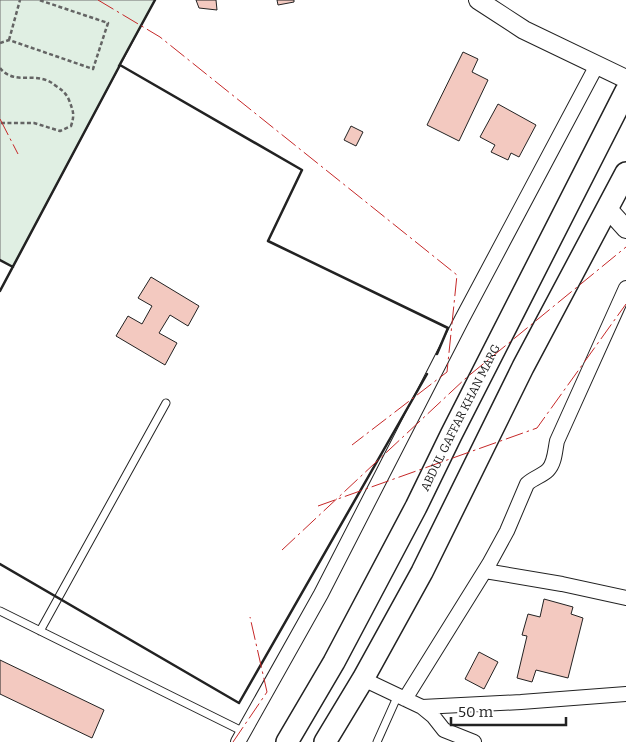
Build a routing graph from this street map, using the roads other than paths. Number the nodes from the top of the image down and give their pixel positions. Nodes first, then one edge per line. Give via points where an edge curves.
1 (478, 0) edge
2 (598, 65) junction
3 (626, 79) edge
4 (626, 92) edge
5 (626, 173) edge
6 (608, 209) junction
7 (626, 229) edge
8 (626, 288) edge
9 (166, 403) dead end
10 (485, 571) junction
11 (626, 598) edge
12 (0, 612) edge
13 (40, 631) junction
14 (363, 679) junction
15 (626, 694) edge
16 (402, 697) junction
17 (422, 706) junction
18 (241, 737) edge
19 (287, 742) edge
20 (324, 742) edge
21 (377, 742) edge
22 (474, 742) edge

1 - 2 street via 524,30
2 - 3 street
2 - 18 street via 462,319 321,594
4 - 19 main road, ABDUL GAFFAR KHAN MARG via 416,507 334,662
5 - 6 main road
6 - 7 street
6 - 14 main road via 523,367 422,572
8 - 10 street via 557,441 552,463 549,469 527,484
9 - 13 lane
10 - 11 street
10 - 16 street
12 - 13 lane
13 - 18 lane
14 - 16 street
14 - 20 main road
15 - 17 street
16 - 17 street
16 - 21 lane
17 - 22 street via 444,730

